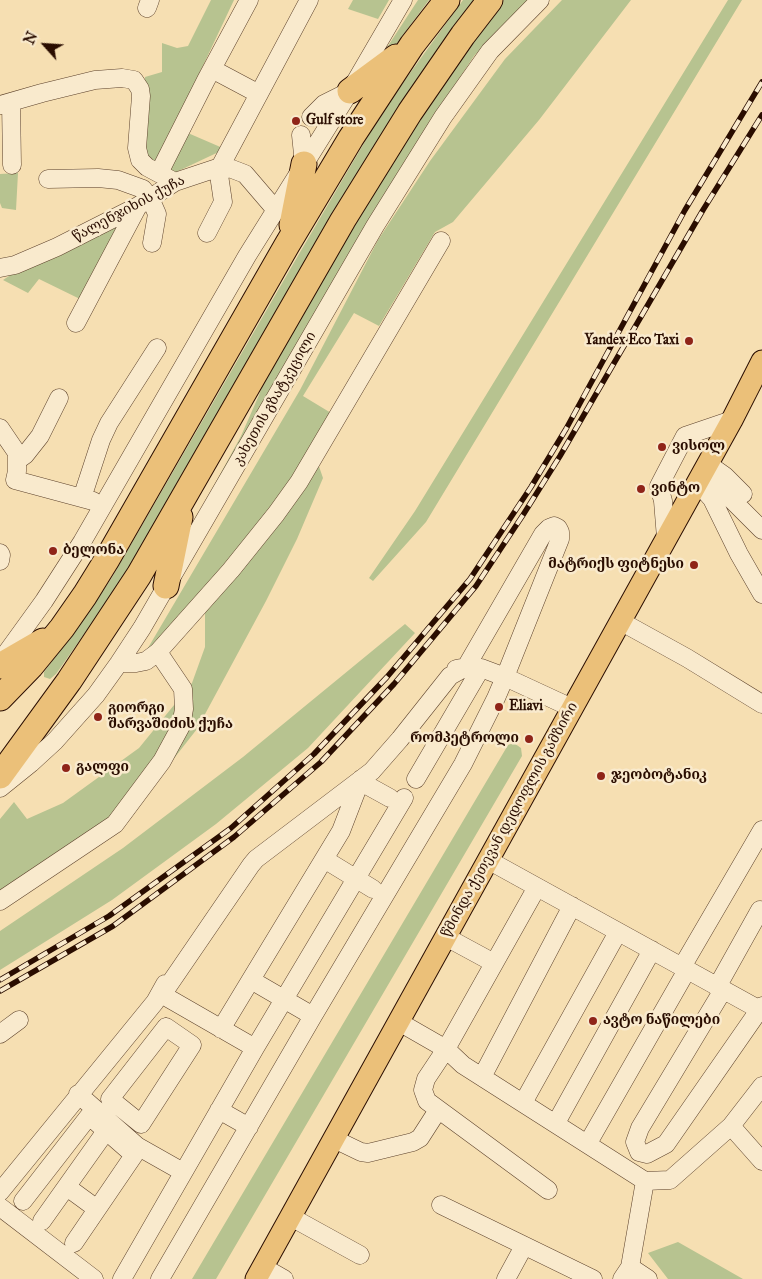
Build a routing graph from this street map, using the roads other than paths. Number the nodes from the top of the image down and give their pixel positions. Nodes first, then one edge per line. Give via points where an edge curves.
1 (249, 0) edge
2 (309, 0) edge
3 (403, 0) edge
4 (447, 0) edge
5 (490, 0) edge
6 (540, 0) edge
7 (412, 45) junction
8 (212, 69) junction
9 (350, 91) junction
10 (260, 94) junction
11 (5, 103) edge
12 (311, 117) dead end
13 (301, 134) dead end
14 (304, 164) junction
15 (12, 165) dead end
16 (219, 167) junction
17 (159, 173) junction
18 (48, 179) dead end
19 (175, 182) junction
20 (144, 202) junction
21 (275, 209) junction
22 (207, 233) dead end
23 (441, 242) dead end
24 (152, 243) dead end
25 (287, 245) junction
26 (0, 268) edge
27 (76, 323) dead end
28 (157, 348) dead end
29 (762, 360) edge
30 (59, 398) dead end
31 (732, 420) junction
32 (0, 428) edge
33 (18, 460) junction
34 (702, 473) junction
35 (185, 494) junction
36 (82, 498) junction
37 (103, 504) junction
38 (762, 512) edge
39 (762, 530) edge
40 (666, 538) junction
41 (0, 553) edge
42 (0, 561) edge
43 (166, 586) junction
44 (762, 594) edge
45 (620, 621) junction
46 (62, 628) junction
47 (158, 652) junction
48 (119, 663) junction
49 (0, 664) edge
50 (474, 668) junction
51 (505, 677) junction
52 (0, 698) edge
53 (762, 704) edge
54 (572, 708) junction
55 (0, 776) edge
56 (416, 779) dead end
57 (361, 780) junction
58 (0, 788) edge
59 (762, 830) edge
60 (324, 859) junction
61 (488, 860) junction
62 (356, 879) junction
63 (537, 887) junction
64 (380, 893) junction
65 (0, 901) edge
66 (572, 906) junction
67 (760, 910) dead end
68 (618, 932) junction
69 (446, 937) junction
70 (652, 950) junction
71 (494, 963) junction
72 (685, 969) junction
73 (251, 980) junction
74 (720, 988) junction
75 (161, 995) junction
76 (284, 1000) junction
77 (761, 1009) edge
78 (313, 1016) junction
79 (19, 1020) dead end
80 (399, 1022) junction
81 (221, 1029) junction
82 (0, 1034) edge
83 (255, 1048) junction
84 (446, 1049) junction
85 (109, 1057) junction
86 (130, 1074) junction
87 (482, 1077) junction
88 (762, 1086) edge
89 (78, 1094) junction
90 (523, 1103) junction
91 (219, 1110) junction
92 (438, 1110) junction
93 (101, 1122) junction
94 (556, 1123) junction
95 (731, 1126) junction
96 (249, 1127) junction
97 (334, 1139) junction
98 (588, 1143) junction
99 (57, 1157) junction
100 (762, 1161) edge
101 (77, 1172) junction
102 (183, 1172) junction
103 (645, 1181) junction
104 (67, 1187) junction
105 (548, 1190) dead end
106 (0, 1192) edge
107 (23, 1201) dead end
108 (441, 1205) dead end
109 (0, 1206) edge
110 (97, 1209) junction
111 (291, 1217) junction
112 (42, 1221) dead end
113 (74, 1243) dead end
114 (524, 1246) junction
115 (360, 1255) dead end
116 (260, 1273) edge
117 (626, 1273) edge
118 (94, 1279) edge
119 (122, 1279) edge
120 (160, 1279) edge
121 (284, 1279) edge
122 (506, 1279) edge
123 (593, 1279) edge
124 (648, 1279) edge

1 - 8 street
2 - 10 street
3 - 9 street
4 - 7 highway
5 - 35 highway via 391,142
6 - 43 street, კახეთის გზატკეცილი via 490,51 439,124 375,226
7 - 9 highway
7 - 25 highway
8 - 10 street
8 - 17 street
9 - 12 street via 324,104
9 - 14 street
10 - 16 street
11 - 15 street
11 - 17 street via 95,80 134,80 141,96 137,148 140,160
13 - 14 street
14 - 21 street
14 - 25 highway
16 - 19 street, წალენჯიხის ქუჩა
16 - 21 street via 245,174
16 - 22 street via 223,202
17 - 19 street
18 - 20 street via 118,180 143,189
19 - 20 street, წალენჯიხის ქუჩა
20 - 24 street via 157,214
20 - 26 street, წალენჯიხის ქუჩა via 57,247
20 - 27 street
21 - 37 street
23 - 47 street via 299,482 232,570
25 - 46 highway via 106,561
28 - 36 street via 109,423
29 - 31 main road, წმინდა ქეთევან დედოფლის გამზირი
30 - 33 street via 40,436
31 - 34 main road, წმინდა ქეთევან დედოფლის გამზირი
31 - 40 street via 685,436 659,486
32 - 33 street
33 - 36 street via 15,480
34 - 38 street via 725,476
34 - 39 street
34 - 40 main road, წმინდა ქეთევან დედოფლის გამზირი
34 - 44 street via 739,554
35 - 43 highway
35 - 55 highway via 110,621
36 - 37 street
37 - 49 street via 61,575
40 - 45 main road, წმინდა ქეთევან დედოფლის გამზირი
41 - 42 street
43 - 48 street, კახეთის გზატკეცილი
45 - 53 street
45 - 54 main road, წმინდა ქეთევან დედოფლის გამზირი
46 - 49 highway via 36,646
46 - 52 highway
47 - 48 street via 136,664
47 - 65 street via 183,689 184,708 180,726 162,761 115,824
48 - 58 street, კახეთის გზატკეცილი via 96,695 55,741
50 - 51 street
50 - 51 street via 543,534 554,526 560,532 560,539
50 - 56 street
50 - 57 street via 448,673
51 - 54 street
51 - 64 street via 463,764
54 - 61 main road, წმინდა ქეთევან დედოფლის გამზირი
57 - 60 street via 341,831
57 - 62 street via 397,798
57 - 75 street via 246,863
59 - 72 street
60 - 62 street
60 - 73 street
61 - 63 street
61 - 69 main road, წმინდა ქეთევან დედოფლის გამზირი
62 - 64 street
62 - 76 street
63 - 66 street
63 - 71 street
64 - 78 street
66 - 68 street
66 - 87 street
67 - 74 street
68 - 70 street
68 - 90 street
69 - 71 street
69 - 80 main road, წმინდა ქეთევან დედოფლის გამზირი
70 - 72 street
70 - 94 street
71 - 84 street
72 - 74 street
72 - 98 street
73 - 76 street
73 - 81 street
74 - 77 street
74 - 77 street via 640,1128 635,1142 639,1152 647,1154 666,1144
75 - 81 street
75 - 85 street
76 - 78 street
76 - 83 street
78 - 96 street
79 - 82 street
80 - 84 street
80 - 97 main road, წმინდა ქეთევან დედოფლის გამზირი
81 - 83 street
83 - 91 street
84 - 87 street
84 - 92 street via 426,1079 423,1090 427,1101
85 - 86 street
85 - 89 street
86 - 86 street via 166,1026 192,1045 141,1124 110,1099
87 - 90 street
88 - 95 street
89 - 93 street
89 - 106 street
90 - 94 street
91 - 96 street
91 - 102 street
92 - 97 street via 420,1138 413,1142 368,1153
92 - 105 street
93 - 99 street via 89,1116
93 - 101 street
93 - 102 street
93 - 110 street via 134,1155
94 - 98 street
95 - 100 street
95 - 103 street via 670,1180
96 - 120 street
97 - 111 main road, წმინდა ქეთევან დედოფლის გამზირი
98 - 103 street
99 - 101 street
99 - 107 street
101 - 104 street
102 - 119 street
103 - 117 street
104 - 110 street
104 - 112 street
108 - 114 street
109 - 118 street
110 - 113 street
111 - 115 street
111 - 116 main road, წმინდა ქეთევან დედოფლის გამზირი
114 - 122 street
114 - 123 street
116 - 121 street
117 - 124 street

